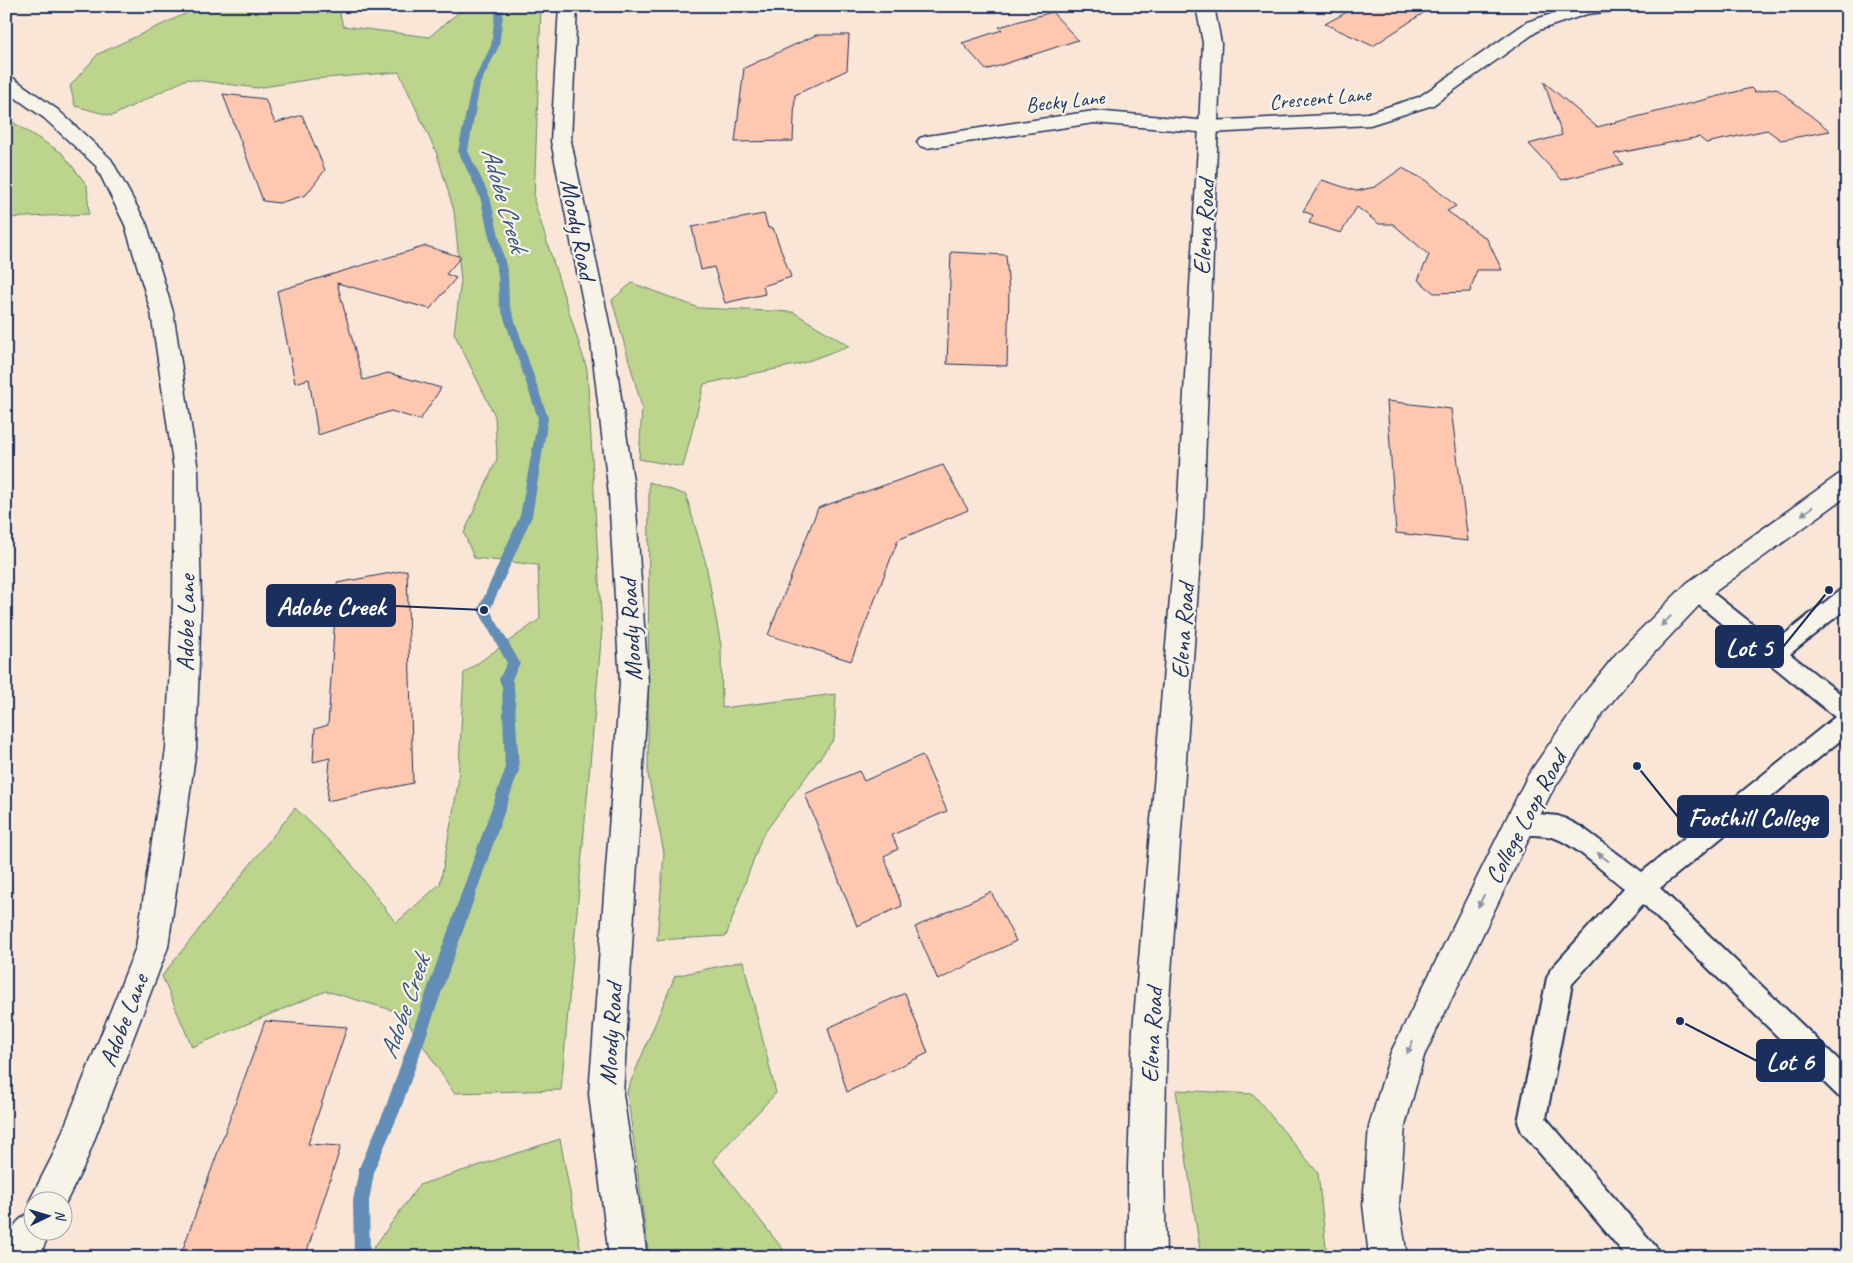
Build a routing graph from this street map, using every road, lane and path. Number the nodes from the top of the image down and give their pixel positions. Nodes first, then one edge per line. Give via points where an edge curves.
1 (568, 6) edge
2 (1205, 6) edge
3 (1616, 6) edge
4 (6, 82) edge
5 (1208, 127) junction
6 (927, 142) dead end
7 (1847, 482) edge
8 (1696, 591) junction
9 (1847, 596) edge
10 (1774, 655) junction
11 (1847, 713) edge
12 (1847, 721) edge
13 (1518, 823) junction
14 (1642, 887) junction
15 (1847, 1086) edge
16 (53, 1190) edge
17 (28, 1240) edge
18 (19, 1257) edge
19 (628, 1257) edge
20 (1147, 1257) edge
21 (1388, 1257) edge
22 (1646, 1257) edge

1 - 19 street, Moody Road via 561,141 604,361 622,495 634,683 606,1094
2 - 5 street, Elena Road via 1212,43
3 - 5 street, Crescent Lane via 1585,10 1533,26 1426,101 1370,119
4 - 16 street, Adobe Lane via 51,114 104,163 136,225 162,312 186,470 187,602 182,749 152,947 67,1164
5 - 6 street, Becky Lane via 1094,118
5 - 20 street, Elena Road via 1190,517 1150,1030
7 -> 8 street, College Loop Road
8 - 10 lane
8 -> 13 street, College Loop Road via 1626,663 1593,704 1544,777
9 - 10 lane
10 - 11 lane
12 - 14 lane
14 -> 13 lane via 1575,836 1558,827
13 -> 21 street, College Loop Road via 1408,1052 1387,1126 1381,1204
14 - 15 lane
14 - 22 lane via 1560,978 1532,1122
17 - 18 street

